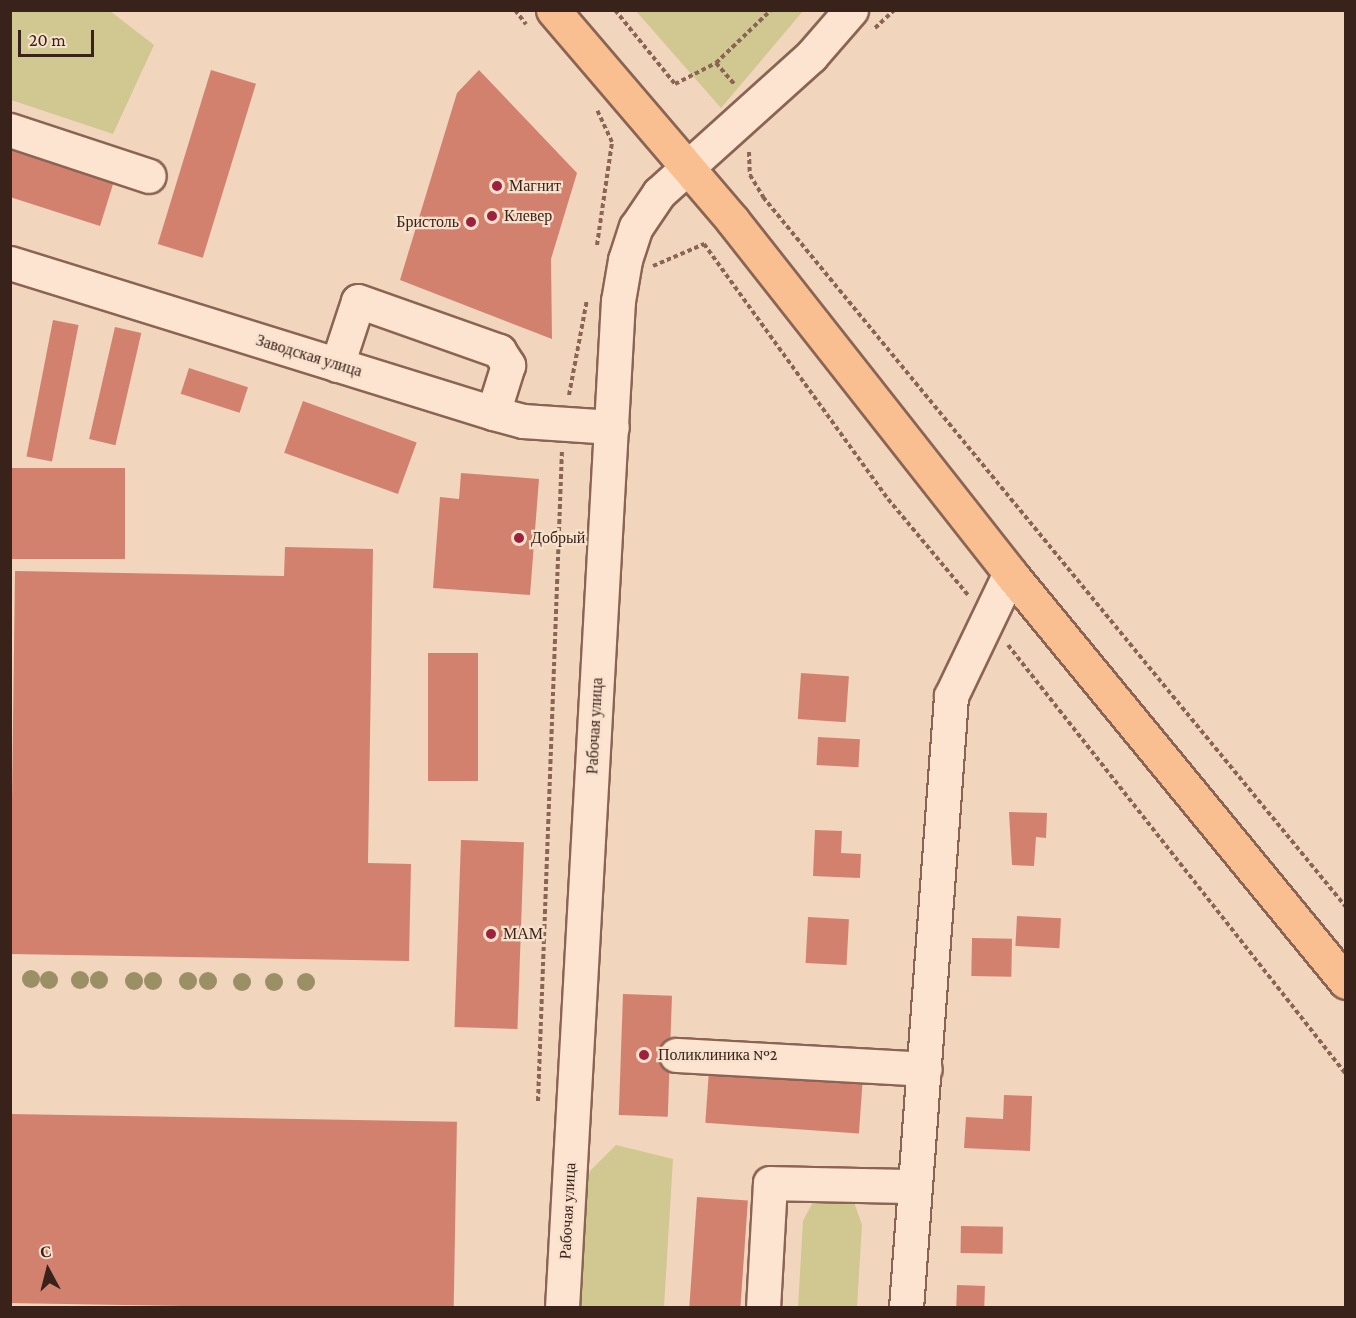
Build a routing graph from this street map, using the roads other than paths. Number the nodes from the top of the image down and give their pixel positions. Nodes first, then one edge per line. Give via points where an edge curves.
1 (851, 10) edge
2 (541, 19) edge
3 (10, 130) edge
4 (687, 166) junction
5 (149, 176) dead end
6 (10, 263) edge
7 (338, 365) junction
8 (493, 413) junction
9 (612, 427) junction
10 (1010, 573) junction
11 (1346, 982) edge
12 (676, 1055) dead end
13 (925, 1069) junction
14 (915, 1186) junction
15 (562, 1308) edge
16 (763, 1308) edge
17 (906, 1308) edge

1 - 4 street, Рабочая улица via 812,56
2 - 4 main road via 607,95
3 - 5 street
4 - 9 street, Рабочая улица via 658,192 636,227 625,260
4 - 10 main road
6 - 7 street, Заводская улица
7 - 8 street, Заводская улица
7 - 8 street via 358,301 499,351 508,366
8 - 9 street, Заводская улица via 564,425
9 - 15 street, Рабочая улица
10 - 11 main road
10 - 13 street via 951,696
12 - 13 street
13 - 14 street
14 - 16 street via 770,1183
14 - 17 street

